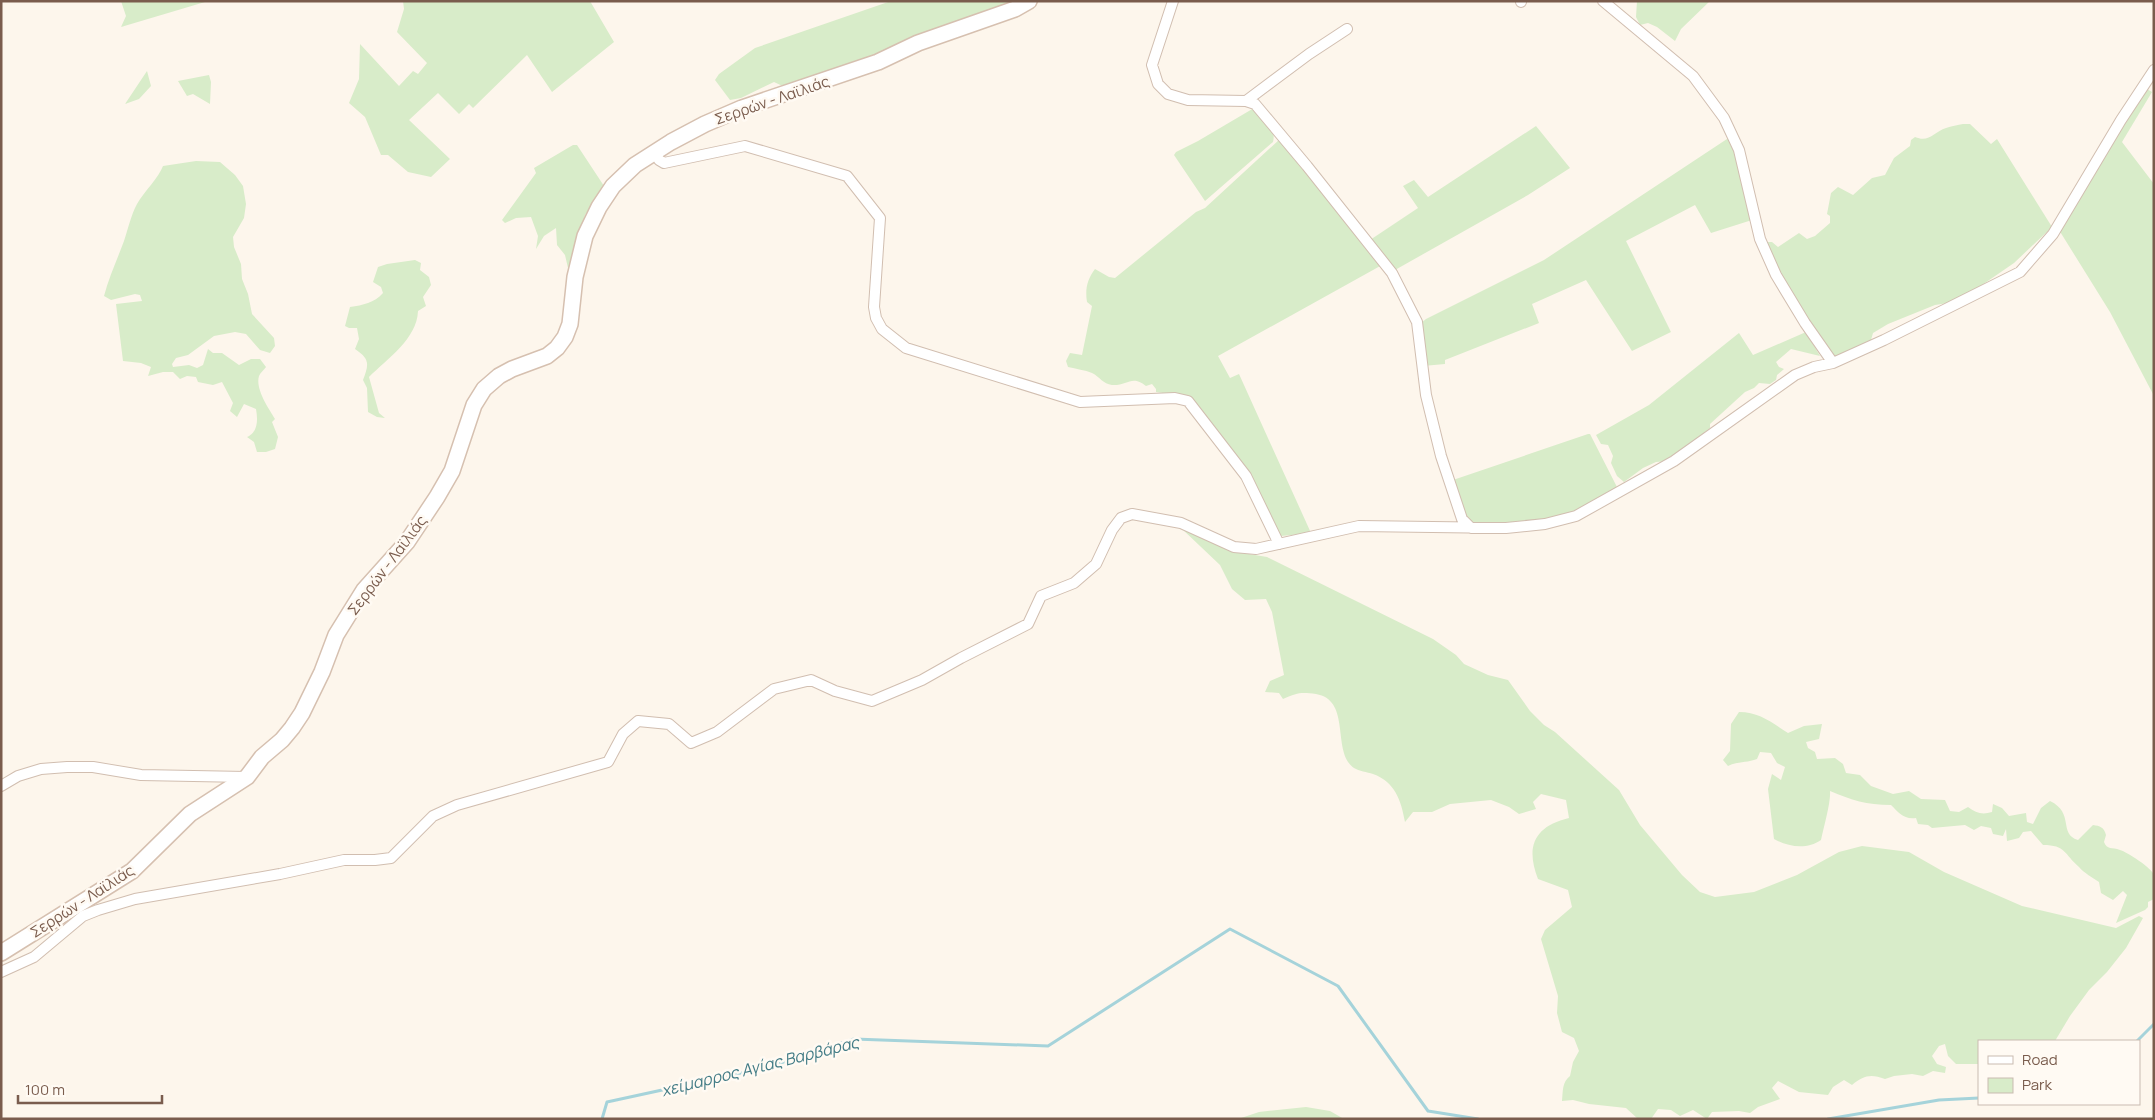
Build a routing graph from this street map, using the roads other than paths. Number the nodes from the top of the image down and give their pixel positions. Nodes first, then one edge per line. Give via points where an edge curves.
1 (1029, 1) edge
2 (1173, 1) edge
3 (1603, 1) edge
4 (1347, 28) dead end
5 (2154, 70) edge
6 (1246, 101) junction
7 (655, 151) junction
8 (1833, 363) junction
9 (1471, 528) junction
10 (1279, 544) junction
11 (247, 777) junction
12 (1, 786) edge
13 (1, 953) edge
14 (1, 972) edge

1 - 7 main road, Σερρών - Λαϊλιάς via 1015,9 918,43 878,62 742,108
2 - 6 street via 1152,65 1158,84 1168,94 1188,100
3 - 8 street via 1694,76 1724,118 1739,150 1760,240 1781,283
4 - 6 street
5 - 8 street via 2120,120 2053,234 2020,272
6 - 9 street via 1255,104 1392,273 1417,322 1426,395 1441,456 1462,519
7 - 10 street via 664,163 745,146 847,176 880,218 874,307 882,329 906,348 1080,402 1175,398 1188,401 1246,476
7 - 11 main road, Σερρών - Λαϊλιάς via 613,186 591,222 575,277 570,324 565,337 547,356 512,369 484,389 474,405 452,470 437,497 407,542 364,590 336,635 302,714
8 - 9 street via 1795,375 1674,461 1576,516 1545,524
9 - 10 street via 1359,526
10 - 14 street via 1256,549 1234,547 1181,523 1132,514 1121,518 1112,530 1096,564 1074,583 1040,596 1028,624 922,680 872,701 835,691 811,680 774,689 717,732 691,743 668,724 638,721 623,734 608,762 456,805 433,816 391,858 344,860 135,899 83,916 34,957
11 - 12 street via 141,775 94,767 67,767 41,769 18,776
11 - 13 main road, Σερρών - Λαϊλιάς via 190,814 132,871

